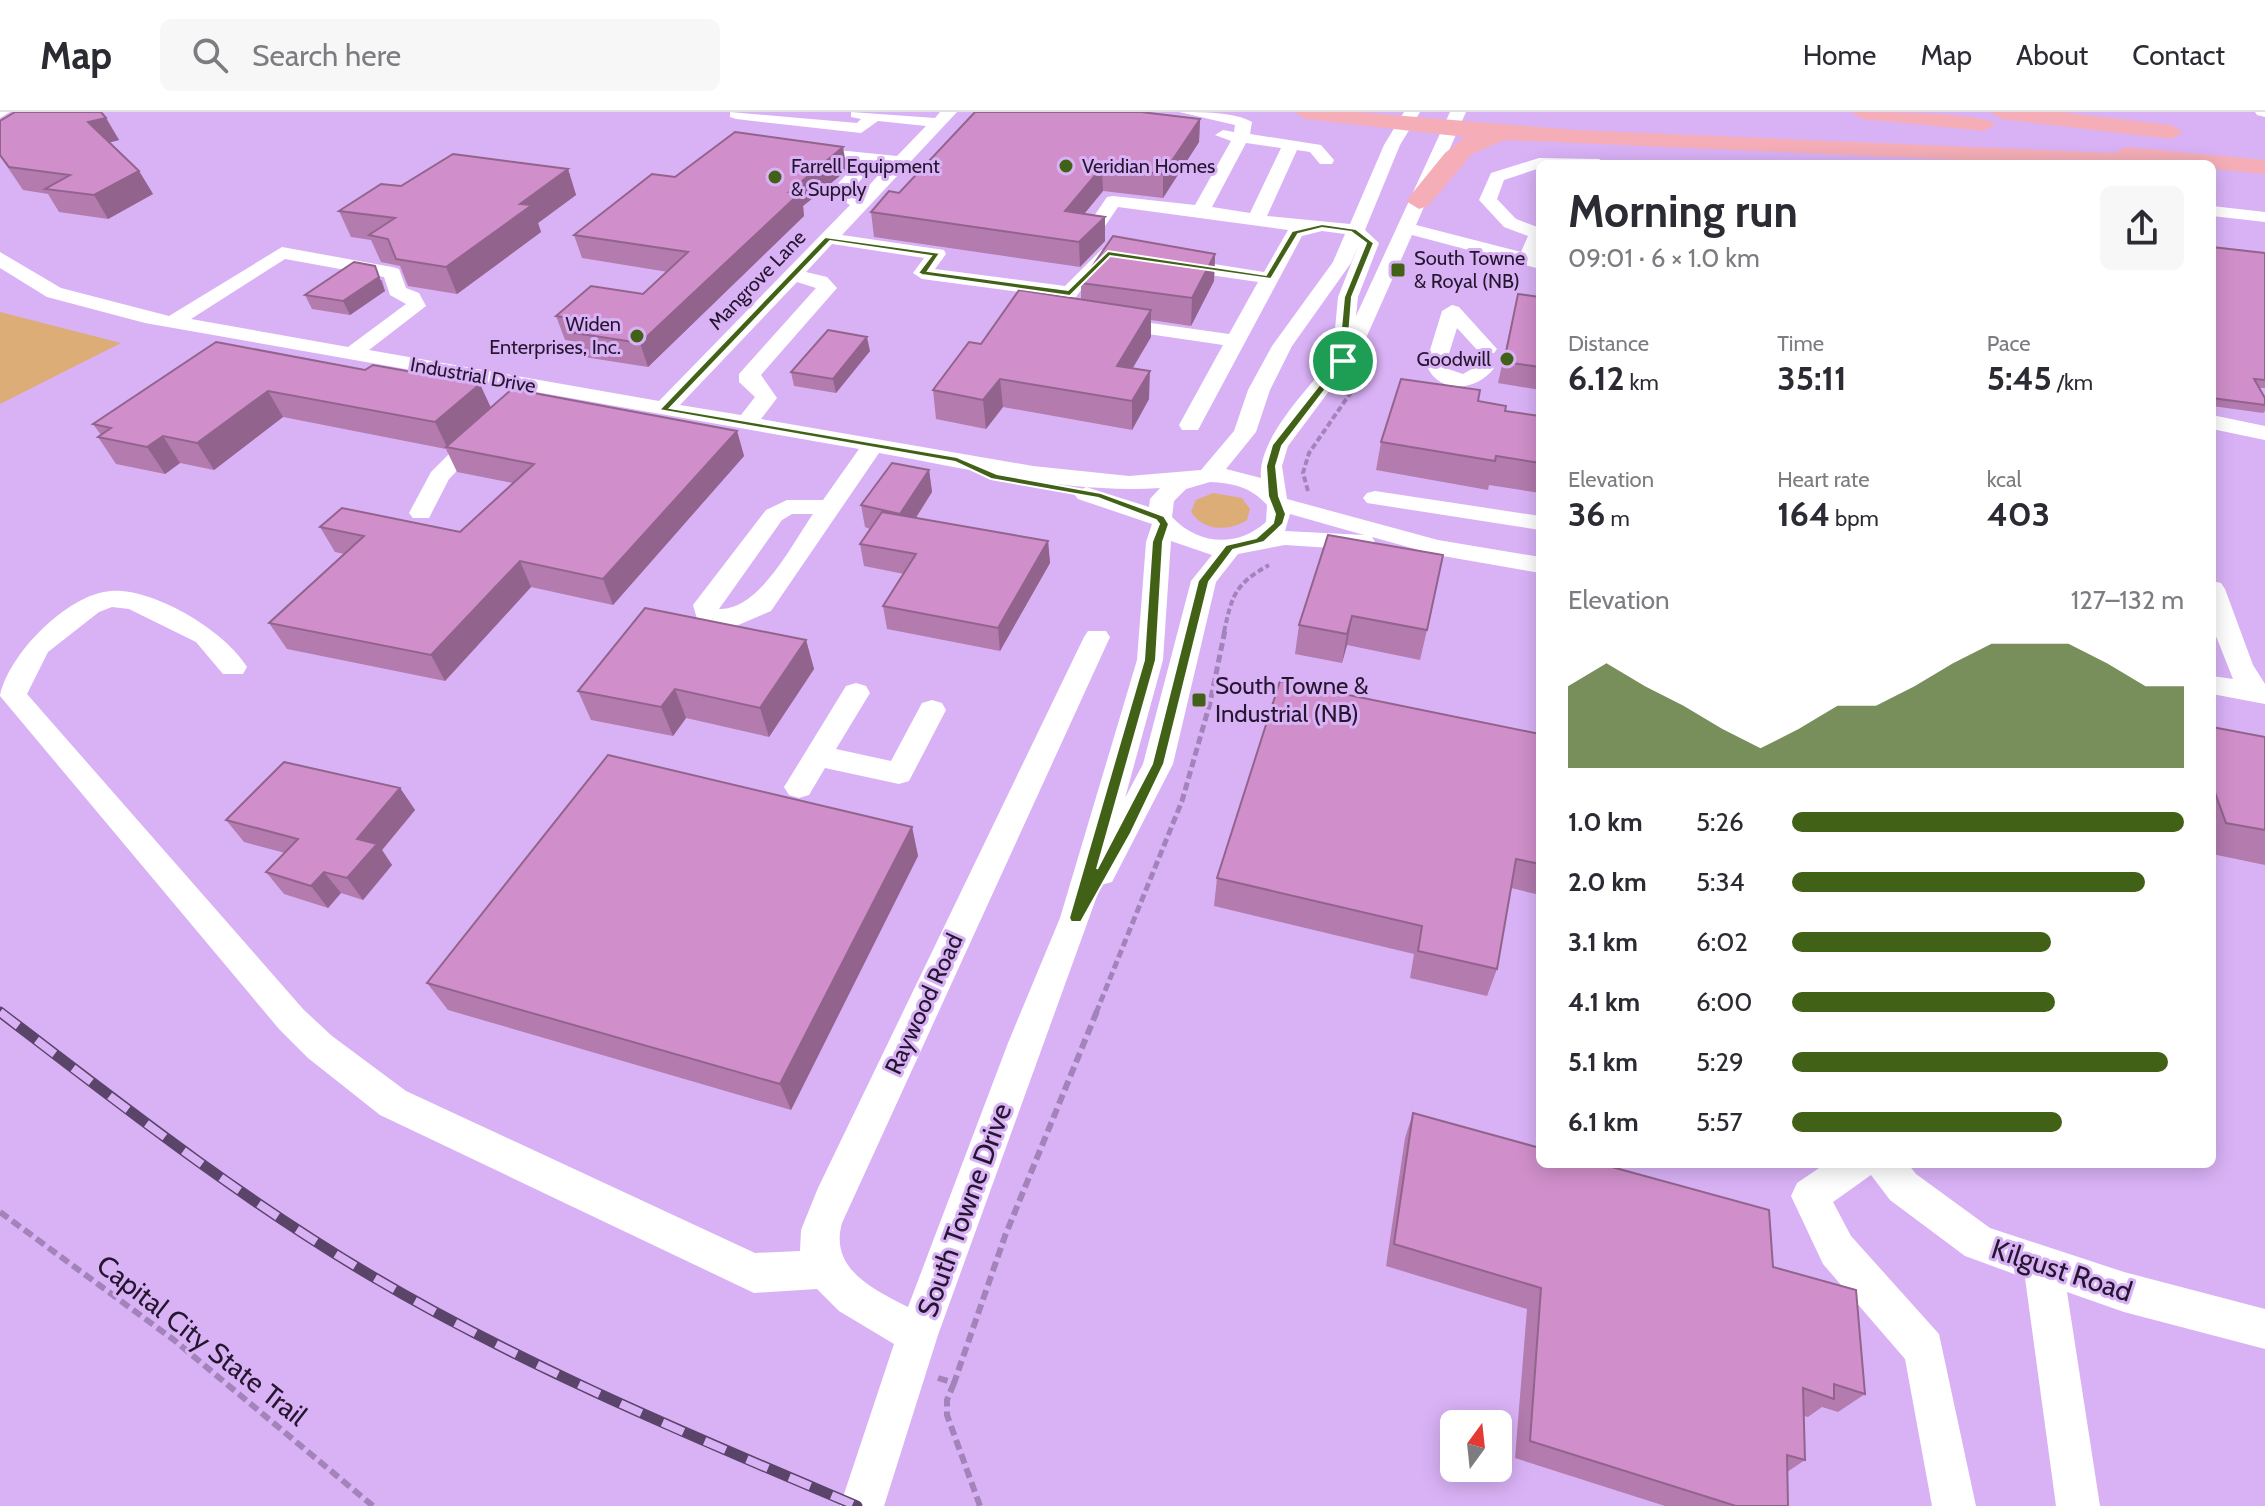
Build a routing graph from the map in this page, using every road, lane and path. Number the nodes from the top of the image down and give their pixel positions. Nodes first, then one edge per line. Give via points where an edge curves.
1 (739, 112) edge
2 (837, 112) edge
3 (1187, 112) edge
4 (1303, 112) edge
5 (1862, 112) edge
6 (2001, 112) edge
7 (876, 114) edge
8 (944, 117) edge
9 (1455, 119) edge
10 (1792, 121) dead end
11 (1402, 128) edge
12 (1196, 132) edge
13 (1501, 134) junction
14 (2188, 134) dead end
15 (1241, 137) junction
16 (1292, 143) junction
17 (790, 147) edge
18 (2265, 150) edge
19 (872, 158) junction
20 (1326, 160) dead end
21 (2098, 160) edge
22 (2168, 160) edge
23 (901, 162) junction
24 (1536, 164) edge
25 (2216, 165) edge
26 (2216, 168) edge
27 (2265, 170) edge
28 (1419, 201) junction
29 (861, 204) junction
30 (1201, 211) junction
31 (2216, 211) edge
32 (2265, 217) edge
33 (1257, 218) junction
34 (1097, 225) edge
35 (1406, 228) junction
36 (1300, 230) junction
37 (1354, 230) junction
38 (1536, 232) edge
39 (828, 238) junction
40 (0, 258) edge
41 (1391, 260) junction
42 (1534, 261) edge
43 (793, 275) junction
44 (1268, 278) junction
45 (1070, 293) junction
46 (173, 322) junction
47 (1235, 341) junction
48 (720, 351) junction
49 (351, 354) junction
50 (764, 358) junction
51 (1486, 358) joint
52 (1343, 361) junction
53 (535, 387) junction
54 (663, 410) junction
55 (2216, 423) edge
56 (745, 424) junction
57 (1190, 425) dead end
58 (2265, 433) edge
59 (873, 445) junction
60 (957, 460) junction
61 (1200, 477) junction
62 (1375, 498) dead end
63 (1276, 500) junction
64 (828, 507) junction
65 (421, 513) dead end
66 (1162, 521) junction
67 (1536, 522) edge
68 (1238, 546) junction
69 (1437, 547) junction
70 (1536, 557) edge
71 (1273, 563) dead end
72 (2216, 610) edge
73 (2220, 632) edge
74 (1097, 637) dead end
75 (233, 667) dead end
76 (2216, 686) edge
77 (856, 693) dead end
78 (2259, 693) edge
79 (932, 710) dead end
80 (818, 756) junction
81 (799, 787) dead end
82 (1076, 918) junction
83 (1851, 1168) edge
84 (1888, 1168) edge
85 (0, 1212) edge
86 (2043, 1265) junction
87 (827, 1269) junction
88 (2265, 1329) edge
89 (912, 1352) junction
90 (954, 1383) junction
91 (373, 1506) edge
92 (862, 1506) edge
93 (980, 1506) edge
94 (1954, 1506) edge
95 (2078, 1506) edge

1 - 7 street via 861,128
2 - 7 street
3 - 15 street via 1244,122
4 - 11 highway via 1358,127
5 - 18 highway
6 - 14 highway
7 - 8 street
8 - 23 street, Mangrove Lane
9 - 11 highway
9 - 13 highway
9 - 28 street
10 - 22 highway
11 - 37 street
12 - 15 street
13 - 21 highway
13 - 28 highway via 1472,142
15 - 16 street
15 - 30 street
16 - 20 street via 1315,148
16 - 33 street
17 - 19 street
19 - 23 street
19 - 29 street via 838,193
23 - 29 street, Mangrove Lane
24 - 38 street via 1497,177 1488,200 1510,223
25 - 27 highway
26 - 27 highway
28 - 35 street
29 - 39 street, Mangrove Lane
30 - 33 street
30 - 34 street via 1113,201
31 - 32 street
33 - 36 street
35 - 41 street
35 - 42 street
36 - 37 street
36 - 44 street
37 - 52 street via 1370,243 1348,297
37 - 61 street via 1338,270 1282,346 1245,432
39 - 43 street, Mangrove Lane
39 - 45 street via 937,254 922,273
40 - 46 street, Industrial Drive via 14,271 88,304
41 - 42 street via 1424,249
41 - 52 street
43 - 48 street, Mangrove Lane
43 - 50 street via 820,281 827,288
44 - 45 street via 1108,254
44 - 47 street
45 - 47 street via 1053,315
46 - 49 street, Industrial Drive
46 - 49 street via 282,253 392,273 397,291 412,297 416,306
47 - 57 street
48 - 50 street
48 - 54 street, Mangrove Lane
49 - 53 street, Industrial Drive
50 - 56 street via 750,374 750,382 766,398
51 - 51 street via 1478,376 1462,381 1439,372 1436,363 1451,314
52 - 63 street via 1277,445 1271,466
53 - 54 street, Industrial Drive
53 - 65 street via 442,470
54 - 56 street, Industrial Drive
55 - 58 street
56 - 59 street, Industrial Drive
59 - 60 street, Industrial Drive
59 - 64 street
60 - 61 street, Industrial Drive via 1083,480 1129,483
60 - 66 street, Industrial Drive via 994,477 1101,496
61 - 63 street via 1246,479
61 - 66 street via 1168,491 1159,508
62 - 67 street
63 - 68 street via 1281,514 1271,533
63 - 69 street
64 - 64 street via 787,507 774,515 706,605 707,616 726,620 762,605
66 - 68 street via 1193,544
66 - 82 street, South Towne Drive via 1150,660
68 - 69 street via 1285,538
68 - 82 street, South Towne Drive via 1204,581 1158,764
69 - 70 street
71 - 90 path via 1245,578 1231,598 1210,703 1182,801 1005,1236
72 - 73 street
73 - 78 street
74 - 87 street, Raywood Road via 841,1180 819,1238
75 - 87 street via 205,636 134,601 110,599 90,606 39,646 13,695 291,1019 393,1103 754,1273
76 - 78 street
77 - 80 street
79 - 80 street via 899,773
80 - 81 street
82 - 89 street, South Towne Drive
83 - 94 street via 1810,1196 1837,1250 1924,1349
84 - 86 street, Kilgust Road via 1903,1187 1979,1243
85 - 91 path, Capital City State Trail via 174,1340
86 - 88 street, Kilgust Road
86 - 95 street
87 - 89 street
89 - 90 path
89 - 92 street, South Towne Drive
90 - 93 path via 947,1415

